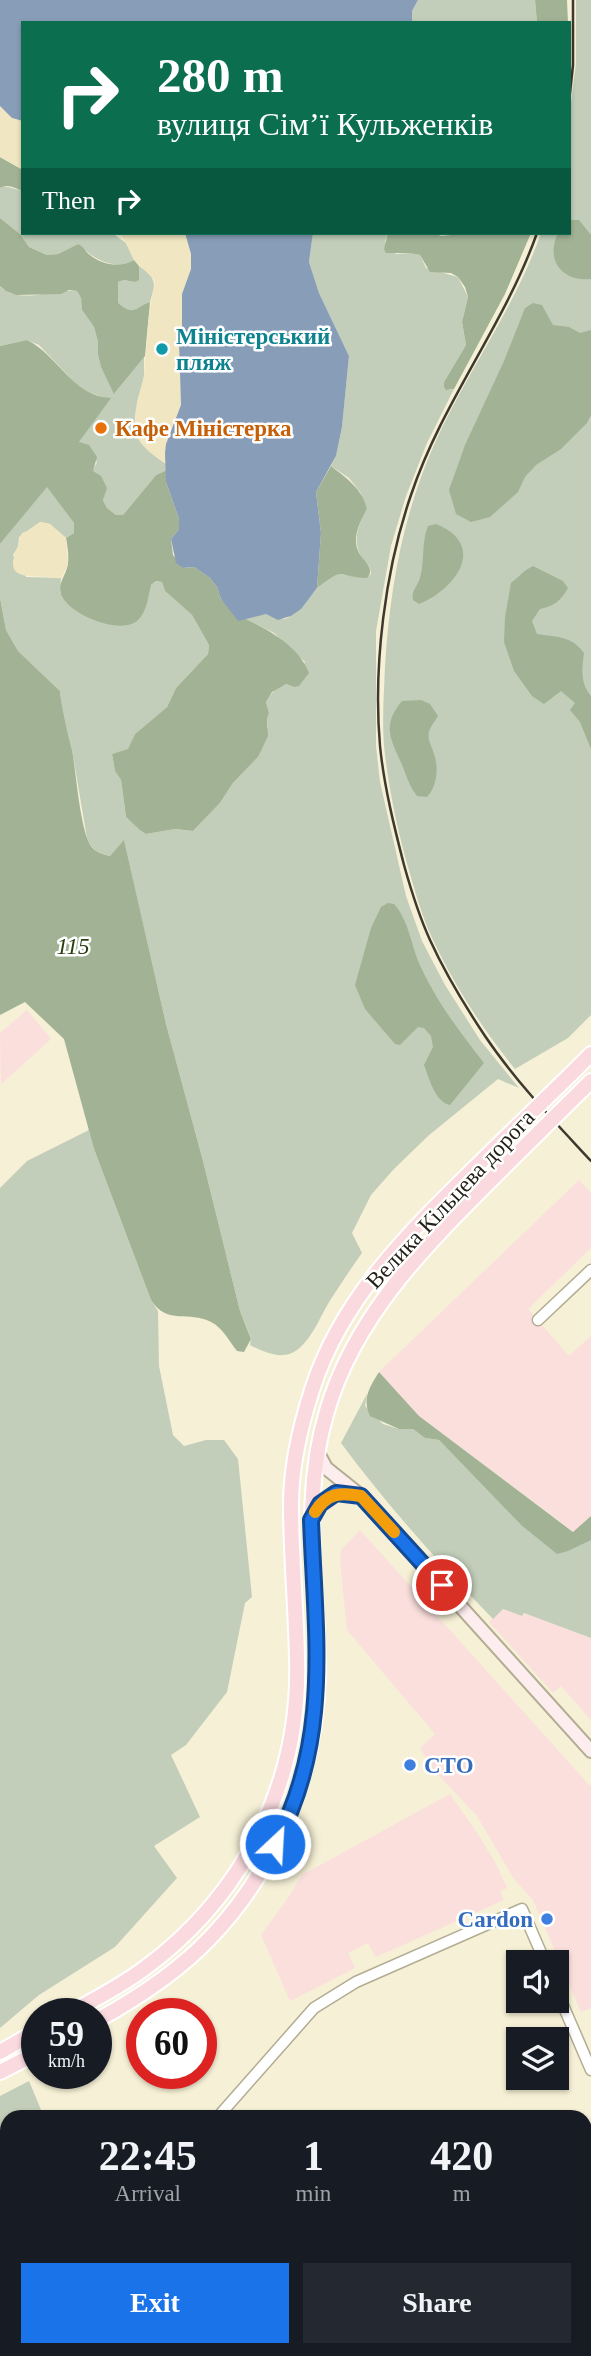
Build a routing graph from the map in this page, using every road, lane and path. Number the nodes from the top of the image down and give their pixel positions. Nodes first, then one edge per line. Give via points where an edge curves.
1 (591, 1054) edge
2 (587, 1085) edge
3 (591, 1270) edge
4 (538, 1320) dead end
5 (317, 1451) junction
6 (361, 1496) junction
7 (311, 1520) junction
8 (591, 1751) edge
9 (540, 1950) edge
10 (95, 1998) edge
11 (112, 2011) edge
12 (566, 2013) edge
13 (21, 2040) edge
14 (0, 2052) edge
15 (21, 2061) edge
16 (591, 2070) edge
17 (0, 2072) edge
18 (224, 2110) edge

1 - 10 main road, Велика Кільцева дорога, bridge via 409,1235 361,1293 330,1345 311,1391 295,1456 291,1504 296,1701 291,1740 273,1804 212,1906 143,1970
2 - 5 main road, Велика Кільцева дорога, bridge via 403,1272 374,1311 336,1381
3 - 4 street
5 - 6 main road via 326,1468
5 - 7 main road, Велика Кільцева дорога
6 - 7 main road via 336,1493 320,1504
6 - 8 main road
7 - 11 main road, Велика Кільцева дорога via 316,1704 298,1792 285,1827 245,1895 210,1938 159,1982
9 - 18 street via 522,1909 356,1982 314,2008
12 - 16 street
13 - 14 main road
15 - 17 main road

